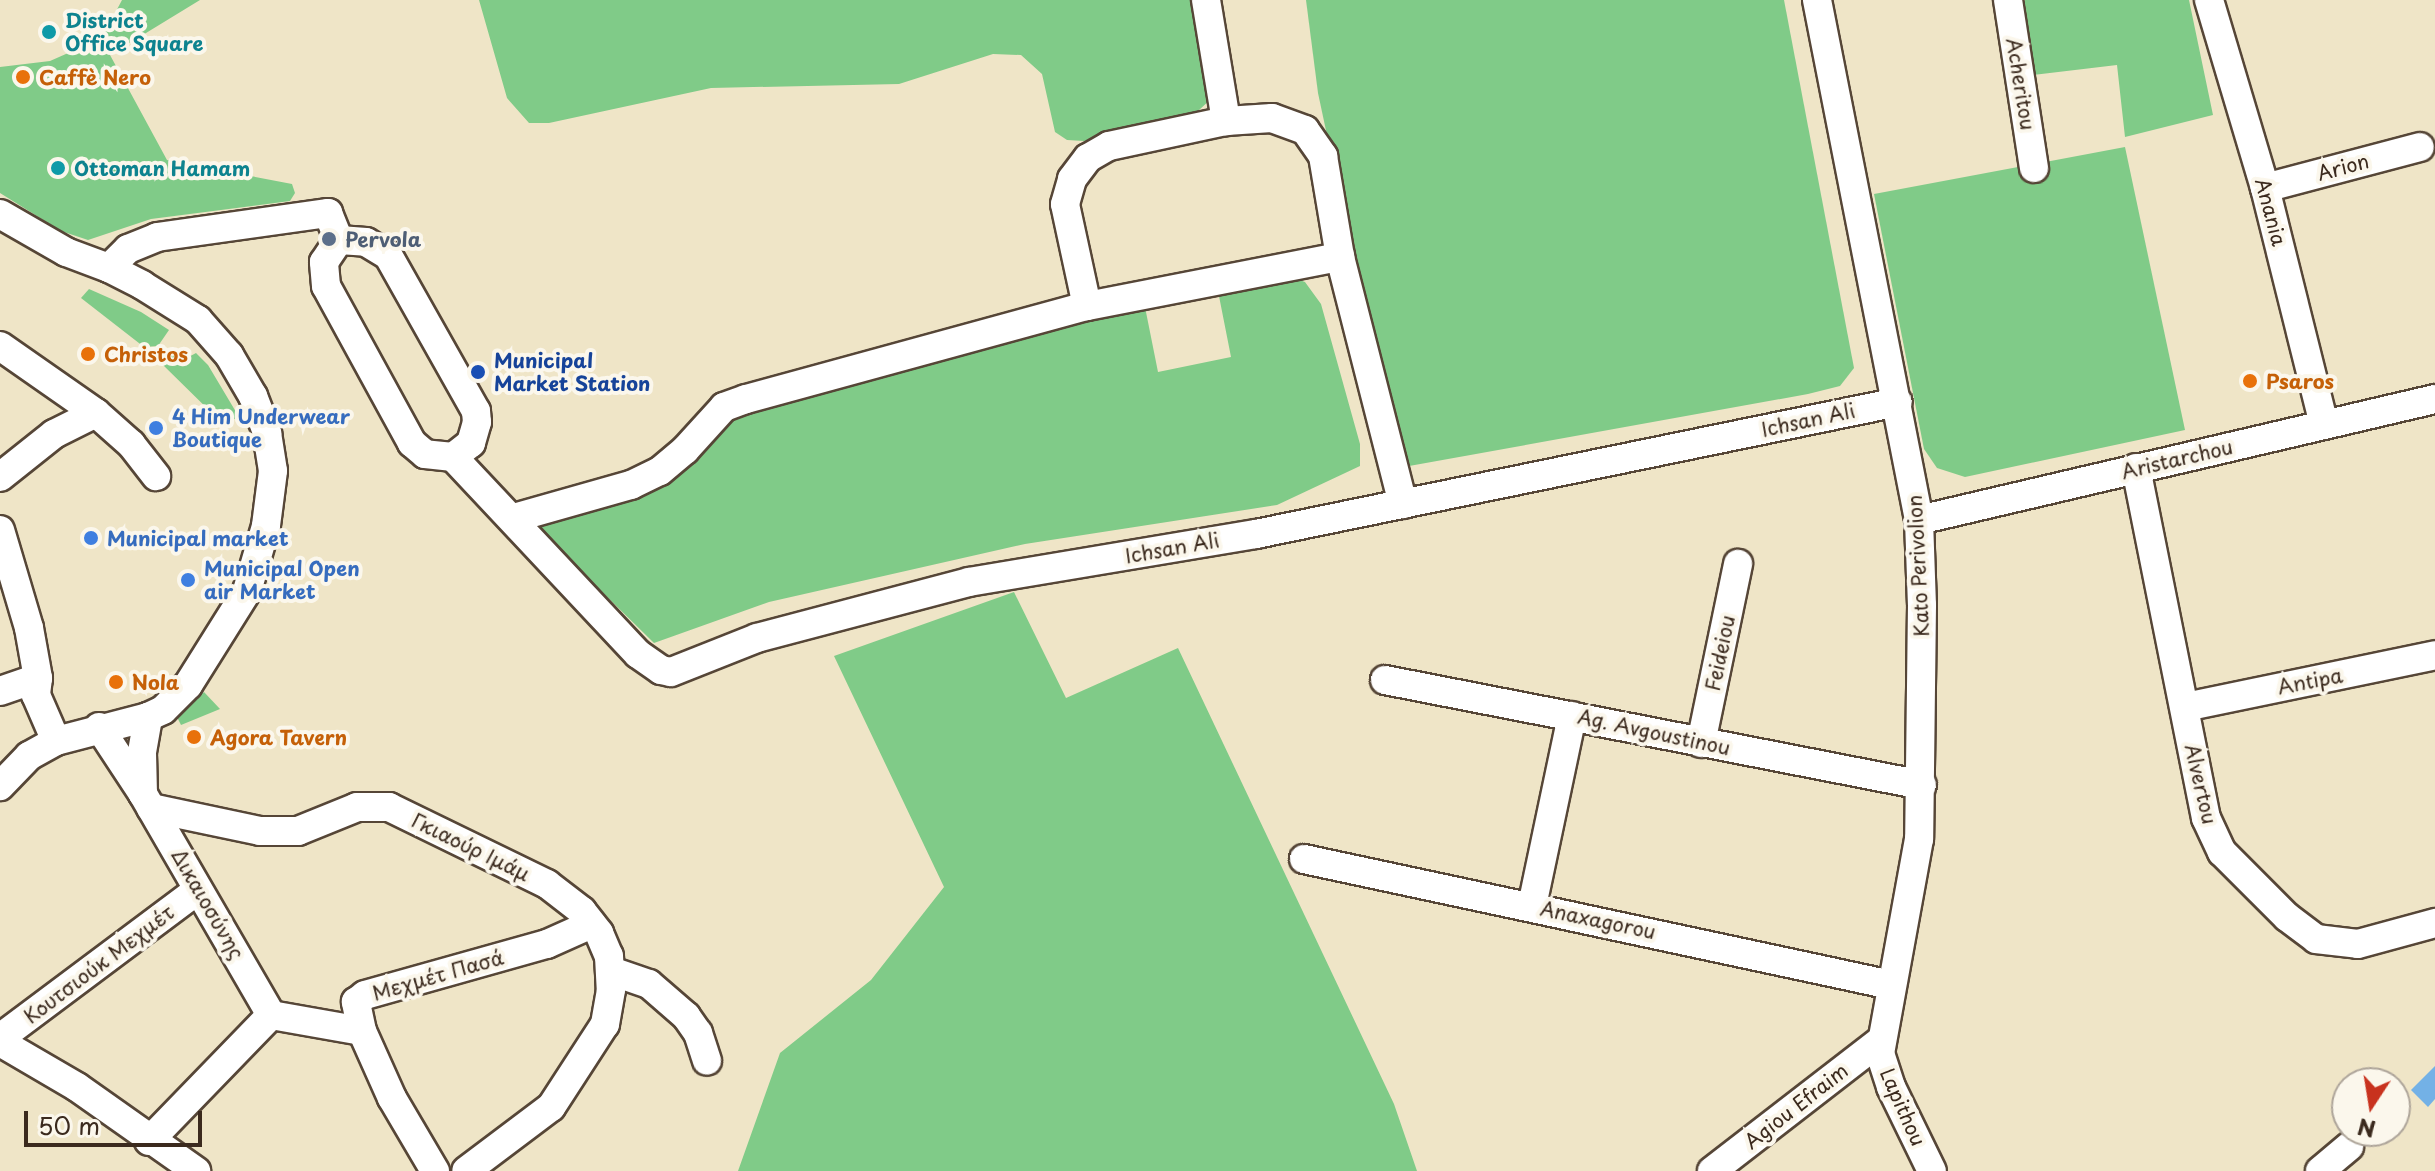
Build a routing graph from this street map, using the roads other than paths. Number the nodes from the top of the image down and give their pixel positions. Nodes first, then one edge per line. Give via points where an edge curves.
1 (1206, 0) edge
2 (1817, 0) edge
3 (2008, 0) edge
4 (2209, 0) edge
5 (1226, 121) junction
6 (2420, 147) dead end
7 (2034, 168) dead end
8 (2265, 188) junction
9 (0, 214) edge
10 (339, 240) junction
11 (1340, 257) junction
12 (109, 268) junction
13 (1087, 306) junction
14 (0, 346) edge
15 (2435, 399) edge
16 (1898, 402) junction
17 (96, 413) junction
18 (2324, 425) junction
19 (453, 457) junction
20 (2136, 468) junction
21 (156, 476) dead end
22 (0, 477) edge
23 (1403, 504) junction
24 (514, 518) junction
25 (1919, 520) junction
26 (0, 530) edge
27 (1738, 564) dead end
28 (2435, 655) edge
29 (38, 678) junction
30 (1385, 680) dead end
31 (0, 691) edge
32 (2185, 707) junction
33 (1572, 716) junction
34 (148, 717) junction
35 (99, 727) junction
36 (56, 741) junction
37 (1701, 743) junction
38 (1922, 785) junction
39 (0, 786) edge
40 (147, 801) junction
41 (1304, 859) dead end
42 (198, 890) junction
43 (1532, 906) junction
44 (2435, 923) edge
45 (592, 924) junction
46 (611, 971) junction
47 (1891, 985) junction
48 (271, 1015) junction
49 (362, 1031) junction
50 (0, 1040) edge
51 (1880, 1041) junction
52 (707, 1061) dead end
53 (2349, 1147) dead end
54 (162, 1154) edge
55 (196, 1171) edge
56 (435, 1171) edge
57 (466, 1171) edge
58 (1712, 1171) edge
59 (1932, 1171) edge
60 (2320, 1171) edge

1 - 5 street
2 - 16 street, Kato Perivolion
3 - 7 street, Acheritou
4 - 8 street, Anania
5 - 11 street via 1291,122 1316,141
5 - 13 street via 1109,146 1088,158 1072,179 1065,204
6 - 8 street, Arion
8 - 18 street, Anania
9 - 12 street via 66,252
10 - 12 street via 328,213 157,237 128,249
10 - 19 street via 324,262 326,286 412,443 425,454
10 - 19 street via 366,242 388,255 476,411 471,443
11 - 13 street
11 - 23 street
12 - 34 street via 185,310 229,355 262,417 273,471 266,526 247,591 188,685
13 - 24 street via 724,407 660,471 631,485
14 - 17 street
15 - 18 street, Aristarchou
16 - 23 street, Ichsan Ali
16 - 25 street, Kato Perivolion
17 - 21 street
17 - 22 street via 54,434
18 - 20 street, Aristarchou
19 - 24 street
20 - 25 street, Aristarchou
20 - 32 street, Alvertou
23 - 24 street, Ichsan Ali via 969,582 757,638 671,672 638,654
25 - 38 street, Kato Perivolion
26 - 29 street
27 - 37 street, Feideiou
28 - 32 street, Antipa
29 - 31 street
29 - 36 street via 36,695
30 - 33 street, Ag. Avgoustinou
32 - 44 street, Alvertou via 2206,818 2222,852 2287,917 2316,939 2337,944 2358,944
33 - 37 street, Ag. Avgoustinou
33 - 43 street
34 - 35 street
34 - 40 street, Δικαιοσύνης via 142,752
35 - 36 street
35 - 40 street, Δικαιοσύνης
36 - 39 street via 29,756
37 - 38 street, Ag. Avgoustinou
38 - 47 street, Kato Perivolion via 1913,883
40 - 42 street, Δικαιοσύνης
40 - 45 street, Γκιαούρ Ιμάμ via 260,831 298,831 357,807 389,807 547,884
41 - 43 street, Anaxagorou
42 - 48 street, Δικαιοσύνης
42 - 50 street, Κουτσιούκ Μεχμέτ
43 - 47 street, Anaxagorou
45 - 46 street, Γκιαούρ Ιμάμ via 604,943
45 - 49 street, Μεχμέτ Πασά via 547,944 365,995 355,1008
46 - 52 street via 649,984 686,1016
46 - 57 street via 605,1024 560,1096
47 - 51 street, Kato Perivolion
48 - 49 street, Μεχμέτ Πασά
48 - 54 street
49 - 56 street via 392,1098
50 - 54 street via 77,1087
51 - 58 street, Agiou Efraim
51 - 59 street, Lapithou via 1891,1087
53 - 60 street
54 - 55 street

